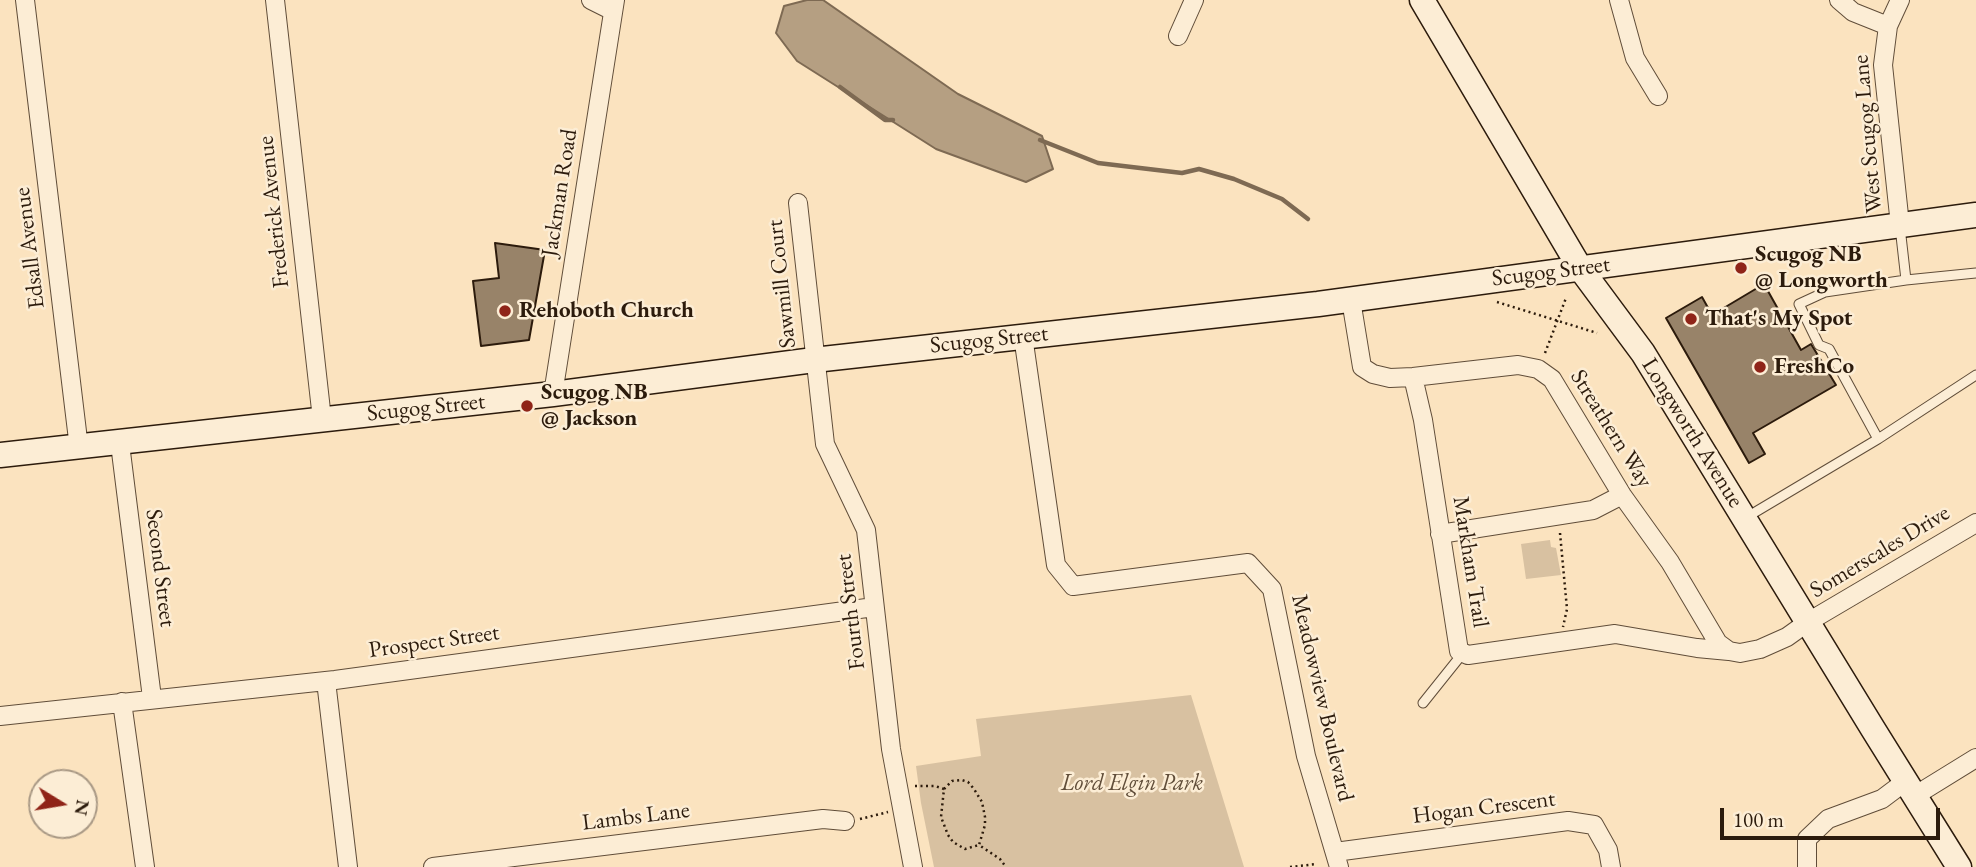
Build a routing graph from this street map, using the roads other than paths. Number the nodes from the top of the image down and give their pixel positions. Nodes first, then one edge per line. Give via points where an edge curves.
1 (25, 0) edge
2 (275, 0) edge
3 (591, 0) edge
4 (1194, 0) edge
5 (1422, 0) edge
6 (1619, 0) edge
7 (1839, 0) edge
8 (1900, 0) edge
9 (614, 5) edge
10 (1888, 26) junction
11 (1178, 36) dead end
12 (1658, 96) dead end
13 (798, 203) dead end
14 (1976, 215) edge
15 (1900, 225) junction
16 (1580, 268) junction
17 (1976, 273) edge
18 (1906, 280) junction
19 (1352, 300) junction
20 (1023, 336) junction
21 (814, 360) junction
22 (1976, 375) edge
23 (1413, 377) junction
24 (553, 394) junction
25 (322, 419) junction
26 (1878, 439) junction
27 (120, 444) junction
28 (79, 448) junction
29 (0, 455) edge
30 (1622, 495) junction
31 (1745, 519) junction
32 (1976, 523) edge
33 (1440, 534) junction
34 (874, 607) junction
35 (1808, 622) junction
36 (1729, 651) junction
37 (1463, 653) junction
38 (326, 681) junction
39 (152, 698) junction
40 (122, 702) junction
41 (1423, 703) dead end
42 (0, 716) edge
43 (1976, 758) edge
44 (1911, 788) junction
45 (845, 821) road end
46 (1337, 859) edge
47 (513, 862) edge
48 (145, 867) edge
49 (348, 867) edge
50 (433, 867) edge
51 (913, 867) edge
52 (1611, 867) edge
53 (1807, 867) edge
54 (1959, 867) edge

1 - 28 street, Edsall Avenue
2 - 25 street, Frederick Avenue
3 - 9 street
4 - 11 street
5 - 16 street, Longworth Avenue
6 - 12 street via 1634,58
7 - 10 street via 1853,12
8 - 10 street, West Scugog Lane
9 - 24 street, Jackman Road
10 - 15 street, West Scugog Lane via 1882,65
13 - 21 street, Sawmill Court
14 - 15 street, Scugog Street
15 - 16 street, Scugog Street
15 - 18 lane
16 - 19 street, Scugog Street
16 - 31 street, Longworth Avenue via 1643,353
17 - 18 lane
18 - 26 lane via 1825,292 1799,304
19 - 20 street, Scugog Street
19 - 23 street, Streathern Way via 1362,367 1390,378
20 - 21 street, Scugog Street
20 - 46 street, Meadowview Boulevard via 1056,565 1073,586 1248,563 1272,589 1306,756
21 - 24 street, Scugog Street
21 - 34 street, Fourth Street via 825,444 866,530
22 - 26 lane
23 - 30 street, Streathern Way via 1518,365 1538,369 1552,379
23 - 33 street, Markham Trail
24 - 25 street, Scugog Street
25 - 27 street, Scugog Street
26 - 31 lane
27 - 28 street, Scugog Street
27 - 39 street, Second Street
28 - 29 street, Scugog Street
30 - 33 street via 1593,510
30 - 36 street, Streathern Way via 1670,562 1718,643
31 - 35 street, Longworth Avenue
32 - 35 street, Somerscales Drive
33 - 37 street, Markham Trail via 1455,632
34 - 38 street, Prospect Street
34 - 51 street, Fourth Street
35 - 36 street via 1760,649
35 - 44 street, Longworth Avenue
36 - 37 street, Markham Trail via 1615,634
37 - 41 lane
38 - 39 street, Prospect Street
38 - 49 street
39 - 40 street, Prospect Street
40 - 42 street, Prospect Street
40 - 48 street
43 - 44 street
44 - 53 street via 1828,819 1807,839
44 - 54 street, Longworth Avenue
45 - 47 street, Lambs Lane via 823,819
46 - 52 street, Hogan Crescent via 1568,821 1594,825 1608,850
47 - 50 street, Lambs Lane

